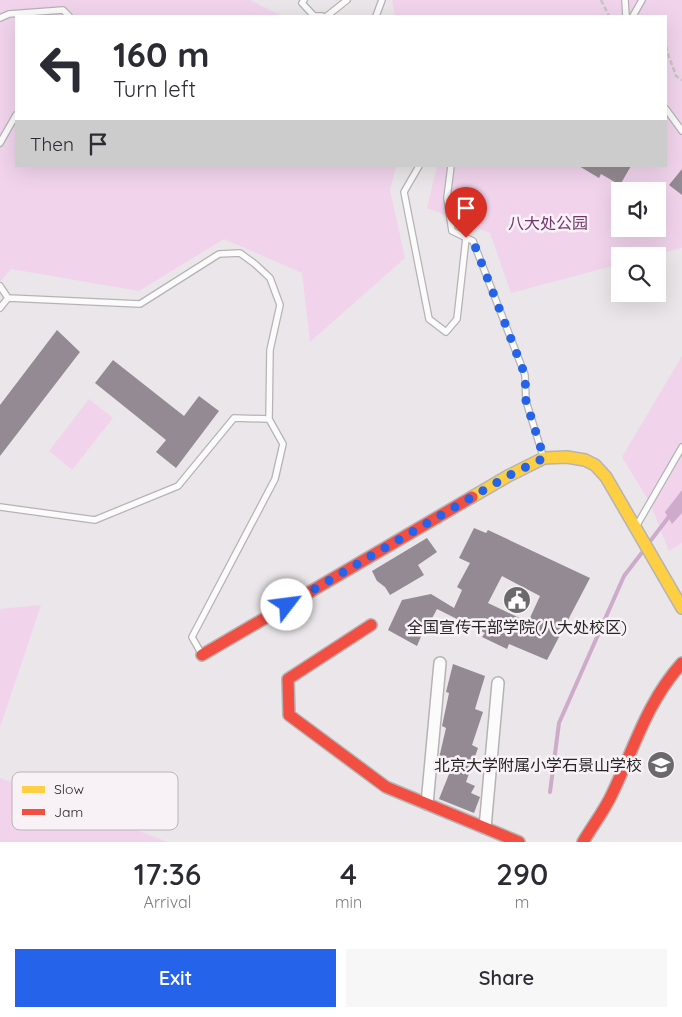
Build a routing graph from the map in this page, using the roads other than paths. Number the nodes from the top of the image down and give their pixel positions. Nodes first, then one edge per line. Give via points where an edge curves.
1 (304, 0) edge
2 (347, 0) edge
3 (382, 0) edge
4 (625, 0) edge
5 (642, 0) edge
6 (68, 15) edge
7 (313, 15) edge
8 (329, 15) edge
9 (376, 15) edge
10 (626, 15) edge
11 (634, 15) edge
12 (0, 18) edge
13 (667, 110) edge
14 (15, 117) edge
15 (682, 131) edge
16 (0, 143) edge
17 (419, 167) edge
18 (452, 167) edge
19 (466, 238) junction
20 (0, 286) edge
21 (8, 298) junction
22 (0, 308) edge
23 (270, 419) junction
24 (682, 447) edge
25 (544, 458) junction
26 (0, 506) edge
27 (636, 528) junction
28 (682, 608) edge
29 (370, 625) dead end
30 (202, 655) joint
31 (440, 663) dead end
32 (682, 663) edge
33 (498, 683) dead end
34 (427, 804) junction
35 (485, 828) junction
36 (519, 842) edge
37 (584, 842) edge

1 - 7 lane via 302,3
2 - 8 lane
3 - 9 lane
4 - 10 lane
5 - 11 lane
6 - 12 lane via 63,10 9,14
13 - 15 lane
14 - 16 lane
17 - 19 lane via 404,192 429,319 446,332 457,319
18 - 19 lane via 447,198 452,231
19 - 25 lane via 473,241 525,375 526,401
20 - 21 lane
21 - 22 lane
21 - 23 lane via 140,304 219,254 240,253 270,278 280,305 270,350
23 - 26 lane via 234,418 178,486 95,520
23 - 30 lane via 283,444 275,479 192,637
24 - 27 lane
25 - 27 street via 567,457 595,465 606,477
25 - 30 street
27 - 28 street
29 - 34 street via 288,679 288,715 386,787
31 - 34 street
32 - 37 street via 660,688 648,709 613,793
33 - 35 street
34 - 35 street
35 - 36 street

